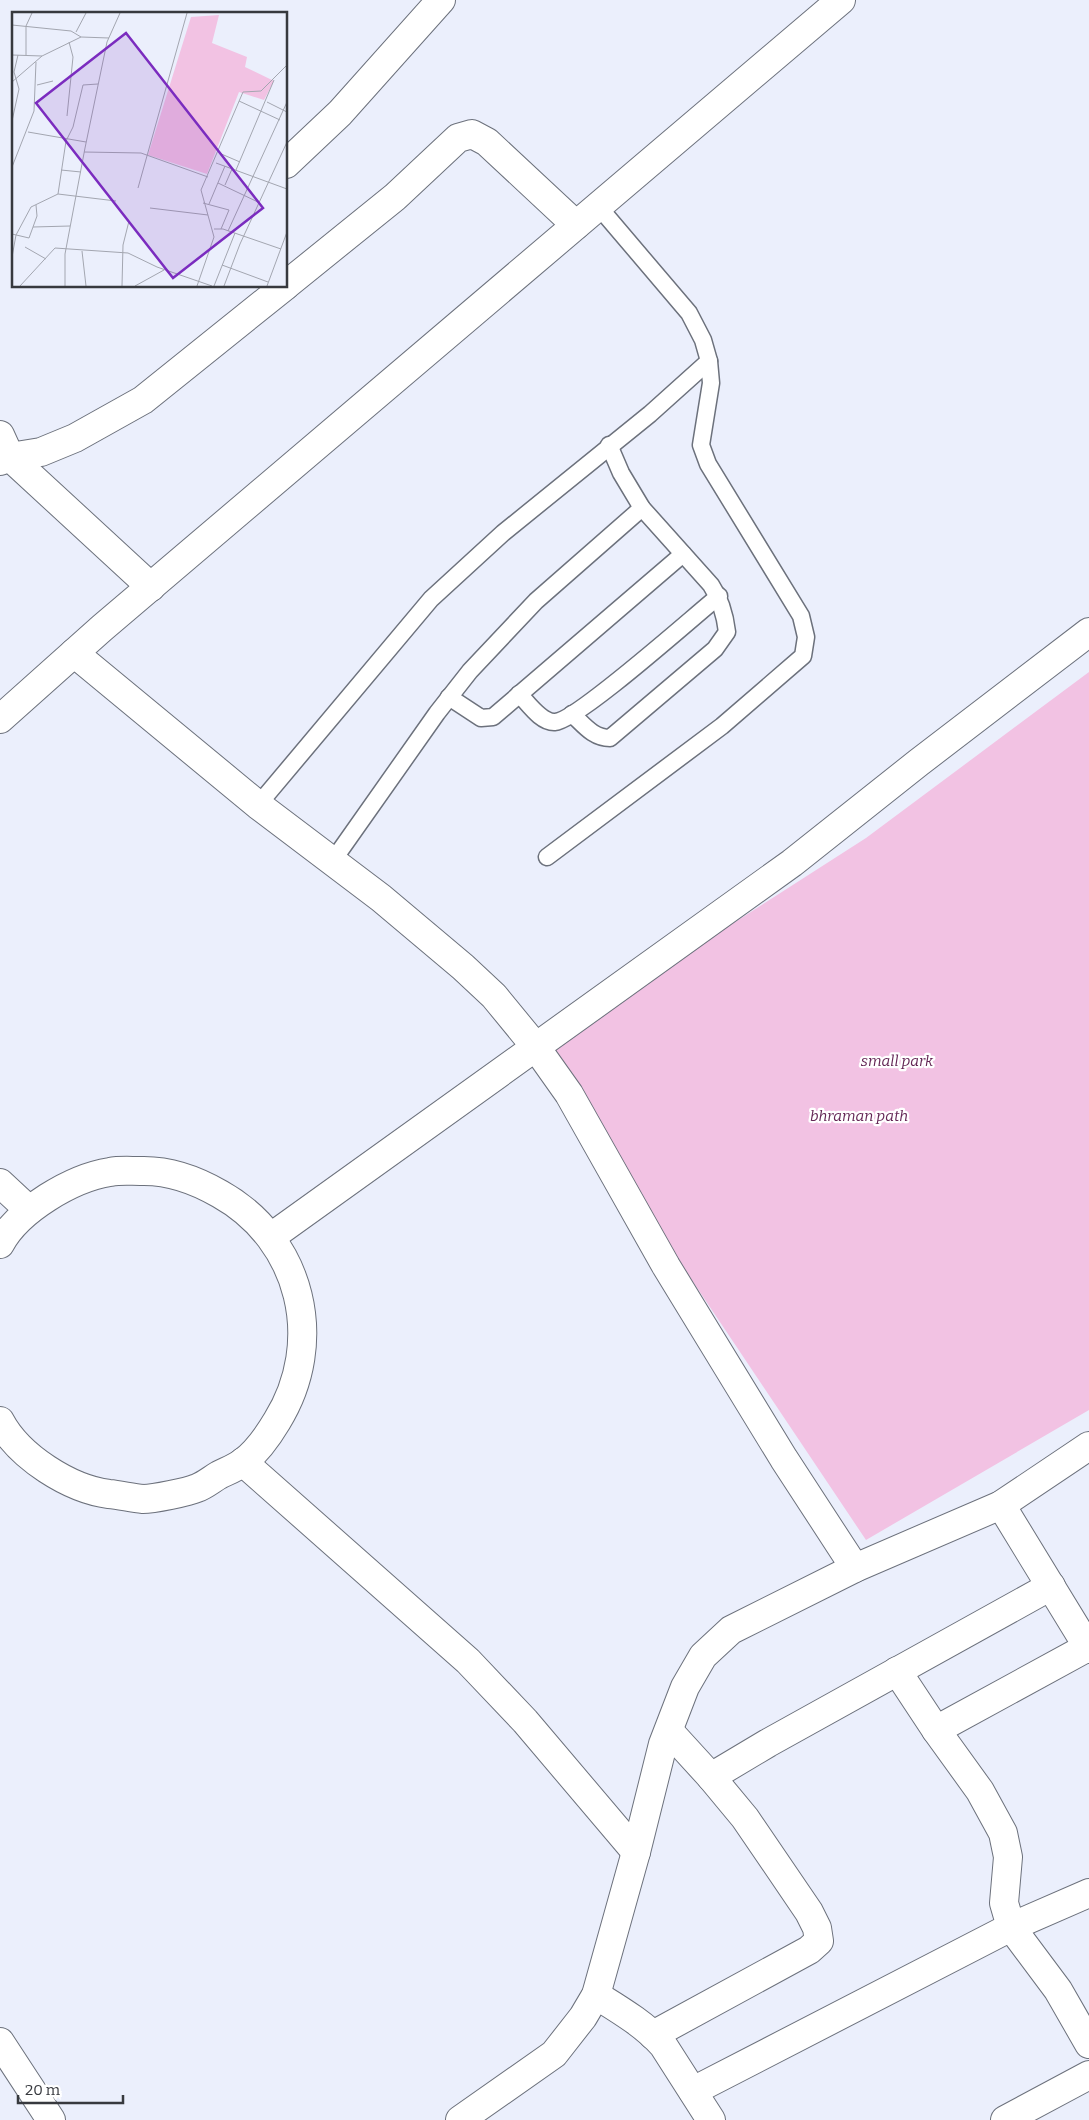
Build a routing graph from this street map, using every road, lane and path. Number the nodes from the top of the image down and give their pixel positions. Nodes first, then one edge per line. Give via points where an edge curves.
1 (441, 0) edge
2 (841, 0) edge
3 (288, 162) edge
4 (598, 206) junction
5 (576, 225) junction
6 (288, 284) edge
7 (283, 288) edge
8 (709, 361) junction
9 (609, 445) junction
10 (3, 451) edge
11 (642, 508) junction
12 (683, 554) junction
13 (150, 588) junction
14 (719, 596) junction
15 (1089, 632) edge
16 (74, 653) junction
17 (519, 694) junction
18 (449, 697) junction
19 (572, 714) junction
20 (0, 719) edge
21 (258, 805) junction
22 (547, 857) dead end
23 (332, 862) junction
24 (534, 1046) junction
25 (0, 1183) edge
26 (29, 1210) junction
27 (271, 1237) junction
28 (0, 1244) edge
29 (2, 1429) edge
30 (1087, 1454) edge
31 (243, 1462) junction
32 (1001, 1505) junction
33 (856, 1568) junction
34 (1051, 1586) junction
35 (1088, 1648) edge
36 (897, 1671) junction
37 (936, 1730) junction
38 (669, 1731) junction
39 (712, 1776) junction
40 (636, 1852) junction
41 (1089, 1892) edge
42 (1012, 1927) junction
43 (596, 1995) junction
44 (653, 2034) junction
45 (0, 2042) edge
46 (1089, 2044) edge
47 (1089, 2075) edge
48 (692, 2091) junction
49 (51, 2120) edge
50 (460, 2120) edge
51 (712, 2120) edge
52 (1005, 2120) edge

1 - 3 street via 340,113
2 - 4 street
4 - 5 street
4 - 8 lane via 689,313 703,340
5 - 6 street via 487,142 472,134 458,138 395,197
5 - 13 street
7 - 10 street via 143,400 75,438 41,452
8 - 9 lane via 650,414
8 - 22 lane via 711,383 701,445 708,464 801,616 806,637 802,656 722,726
9 - 11 lane
9 - 21 lane via 503,533 431,599
10 - 13 street
11 - 12 lane
11 - 18 lane via 536,601
12 - 14 lane
12 - 17 lane
13 - 16 street
14 - 19 lane
14 - 19 lane via 727,632 716,649 610,738 593,734
15 - 24 street via 792,863
16 - 20 street
16 - 21 street
17 - 18 lane via 493,717 481,718
17 - 19 lane via 541,717 552,722 564,720
18 - 23 lane
21 - 23 street
23 - 24 street via 381,898 463,967 494,996
24 - 27 street
24 - 33 street via 569,1094 666,1266 784,1459
25 - 26 street
26 - 27 street via 67,1185 110,1172 156,1170 200,1182 239,1204
26 - 28 street
27 - 31 street via 289,1268 300,1302 303,1337 299,1373 287,1406 268,1437
29 - 31 street via 43,1468 92,1492 144,1499 196,1488
30 - 32 street
31 - 40 street via 468,1661 525,1720
32 - 33 street
32 - 34 street
33 - 38 street via 731,1630 703,1656 685,1687
34 - 35 street
34 - 36 street
35 - 37 street
36 - 37 street
36 - 39 street
37 - 42 street via 980,1791 1003,1833 1008,1857 1004,1903
38 - 39 street
38 - 40 street
39 - 44 street via 809,1912 817,1928 818,1941 809,1950
40 - 43 street
41 - 42 street
42 - 46 street via 1058,1990
42 - 48 street
43 - 44 street
43 - 50 street via 554,2054
44 - 48 street
45 - 49 street
47 - 52 street
48 - 51 street

